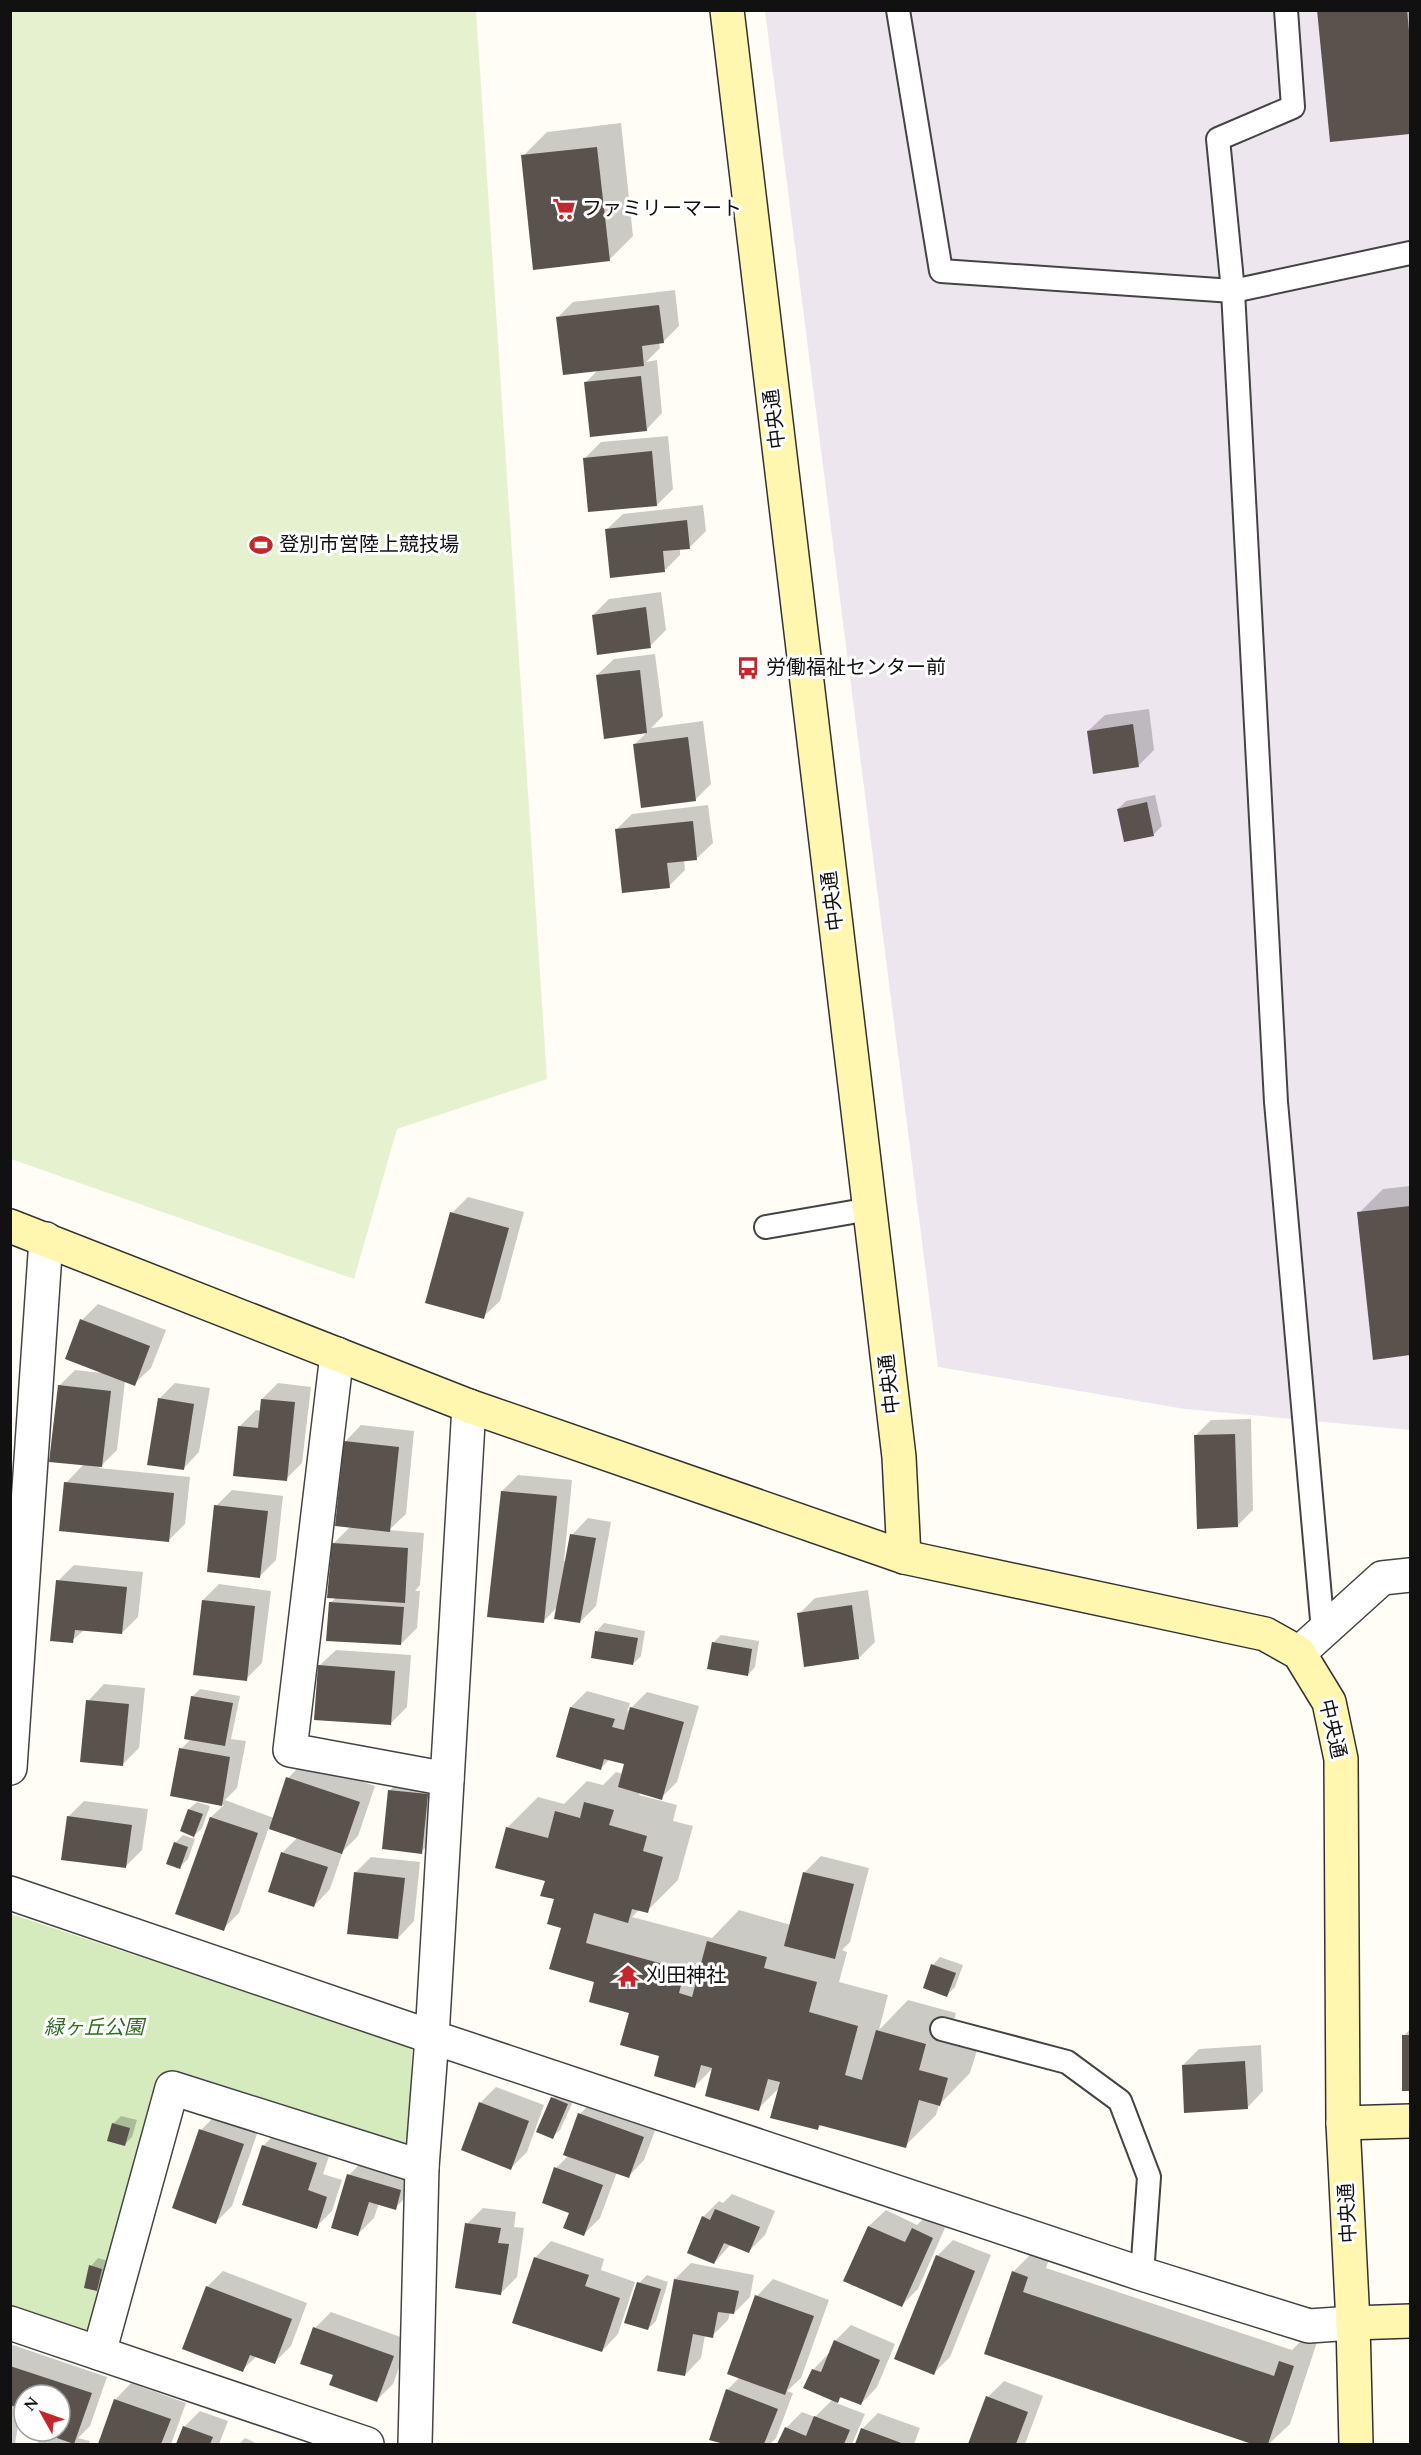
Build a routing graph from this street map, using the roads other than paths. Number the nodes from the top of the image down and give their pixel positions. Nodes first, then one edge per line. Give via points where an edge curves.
1 (727, 10) edge
2 (898, 10) edge
3 (1286, 10) edge
4 (1410, 253) edge
5 (1233, 291) junction
6 (870, 1209) junction
7 (10, 1226) edge
8 (766, 1227) dead end
9 (46, 1239) junction
10 (337, 1354) junction
11 (469, 1406) junction
12 (904, 1557) junction
13 (1410, 1575) edge
14 (1323, 1631) junction
15 (1299, 1653) junction
16 (10, 1768) edge
17 (447, 1779) junction
18 (10, 1893) edge
19 (942, 2030) dead end
20 (432, 2037) junction
21 (1410, 2121) edge
22 (1343, 2123) junction
23 (422, 2167) junction
24 (1142, 2274) junction
25 (1410, 2321) edge
26 (10, 2323) edge
27 (1353, 2323) junction
28 (99, 2354) junction
29 (367, 2445) edge
30 (415, 2445) edge
31 (1356, 2445) edge

1 - 6 street, 中央通
2 - 5 lane via 941,271
3 - 5 lane via 1293,106 1218,139
4 - 5 lane
5 - 14 lane via 1276,1102
6 - 8 lane
6 - 12 street, 中央通 via 898,1457
7 - 9 street
9 - 10 street
9 - 16 street
10 - 11 street
10 - 17 street via 290,1749
11 - 12 street
11 - 17 street
12 - 15 street, 中央通 via 1265,1634
13 - 14 street via 1382,1578
14 - 15 street
15 - 22 street, 中央通 via 1329,1702 1341,1759
17 - 20 street
18 - 20 street
19 - 24 lane via 1067,2062 1120,2101 1149,2176
20 - 23 street
20 - 24 street
21 - 22 street
22 - 27 street, 中央通
23 - 28 street via 171,2088
23 - 30 street
24 - 27 street via 1309,2326
25 - 27 street
26 - 28 street
27 - 31 street, 中央通
28 - 29 street

